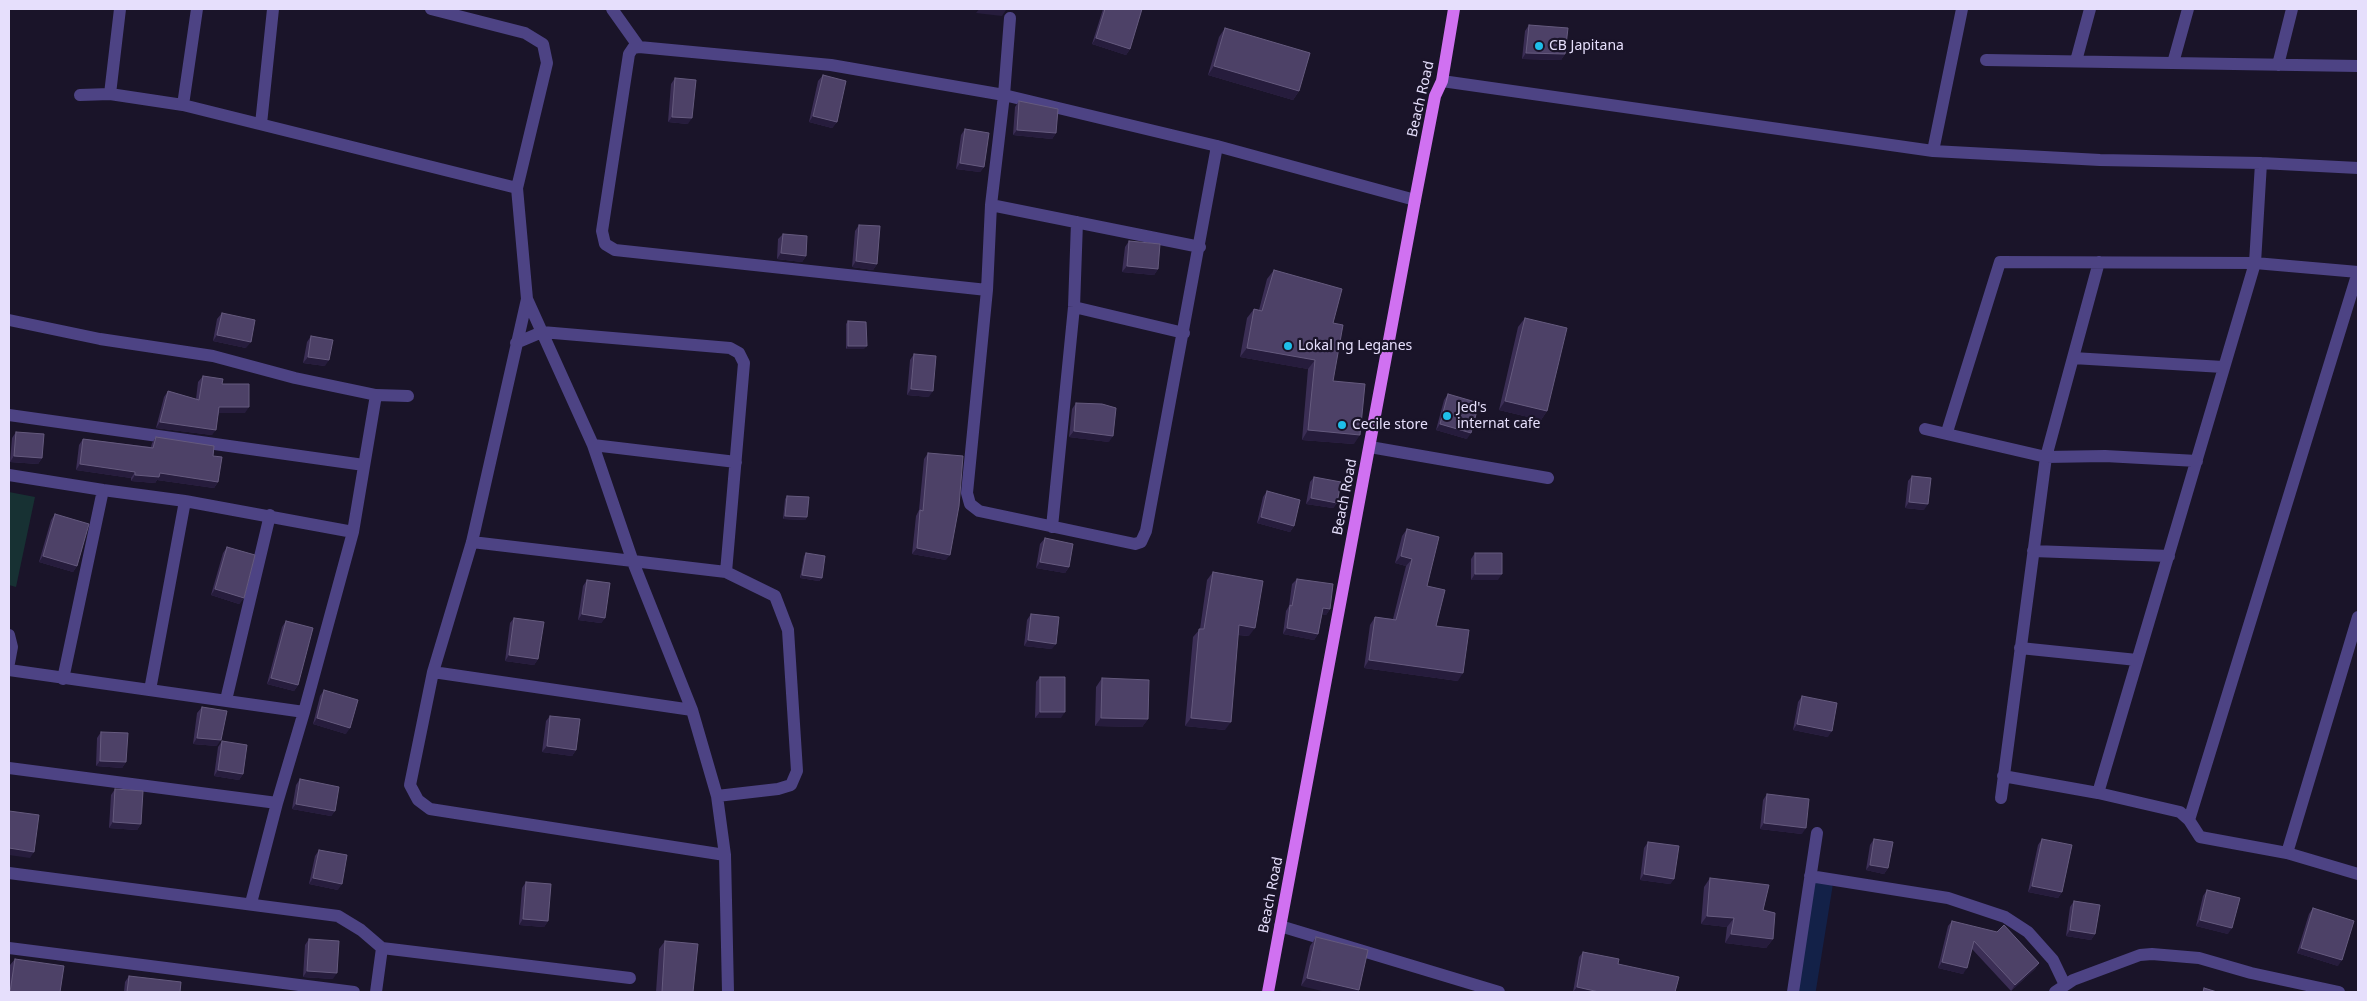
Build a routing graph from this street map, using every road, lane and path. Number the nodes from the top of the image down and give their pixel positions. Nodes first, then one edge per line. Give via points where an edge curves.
1 (120, 9) edge
2 (197, 9) edge
3 (273, 9) edge
4 (431, 9) edge
5 (612, 9) edge
6 (1454, 9) edge
7 (1962, 9) edge
8 (2090, 9) edge
9 (2188, 9) edge
10 (2292, 9) edge
11 (1010, 18) dead end
12 (639, 46) junction
13 (1986, 60) dead end
14 (2076, 61) junction
15 (2173, 63) junction
16 (2278, 65) junction
17 (2358, 66) edge
18 (1442, 81) junction
19 (110, 94) junction
20 (80, 95) dead end
21 (1004, 95) junction
22 (183, 105) junction
23 (261, 124) junction
24 (1217, 146) junction
25 (1933, 151) junction
26 (2262, 162) junction
27 (2358, 168) edge
28 (517, 188) junction
29 (1416, 200) junction
30 (991, 205) junction
31 (1077, 222) junction
32 (1200, 247) junction
33 (2099, 262) junction
34 (2255, 263) junction
35 (2358, 272) edge
36 (987, 290) junction
37 (527, 299) junction
38 (1074, 307) junction
39 (9, 320) edge
40 (542, 332) junction
41 (1184, 333) junction
42 (516, 343) junction
43 (2073, 358) junction
44 (2223, 367) junction
45 (376, 395) junction
46 (408, 396) dead end
47 (9, 414) edge
48 (1925, 429) dead end
49 (1947, 432) junction
50 (593, 445) junction
51 (1370, 447) junction
52 (2046, 457) junction
53 (2197, 461) junction
54 (736, 462) junction
55 (364, 465) junction
56 (9, 475) edge
57 (1548, 478) dead end
58 (103, 490) junction
59 (185, 501) junction
60 (270, 516) junction
61 (1052, 527) junction
62 (353, 532) junction
63 (472, 542) junction
64 (2033, 551) junction
65 (2168, 556) junction
66 (633, 562) junction
67 (726, 572) junction
68 (2358, 617) edge
69 (9, 635) edge
70 (2020, 648) junction
71 (2137, 660) junction
72 (9, 663) edge
73 (9, 670) edge
74 (433, 672) junction
75 (63, 679) junction
76 (150, 690) junction
77 (226, 700) junction
78 (692, 710) junction
79 (304, 712) junction
80 (9, 768) edge
81 (2003, 776) junction
82 (2098, 794) junction
83 (717, 796) junction
84 (2001, 798) dead end
85 (277, 802) junction
86 (2189, 820) junction
87 (1817, 833) dead end
88 (2287, 853) junction
89 (725, 856) junction
90 (9, 872) edge
91 (2358, 874) edge
92 (1810, 876) junction
93 (251, 903) junction
94 (1280, 926) junction
95 (9, 948) edge
96 (382, 948) junction
97 (630, 978) dead end
98 (2060, 989) edge
99 (354, 992) edge
100 (376, 992) edge
101 (728, 992) edge
102 (1268, 992) edge
103 (1499, 992) edge
104 (1793, 992) edge
105 (2339, 992) edge

1 - 19 street
2 - 22 street
3 - 23 street
4 - 28 street via 525,33 543,44 547,63
5 - 12 street
6 - 18 main road, Beach Road
7 - 25 street
8 - 14 street
9 - 15 street
10 - 16 street
11 - 21 street
12 - 21 street via 830,65
12 - 36 street via 629,54 602,231 605,244 615,250
13 - 14 street
14 - 15 street
15 - 16 street
16 - 17 street
18 - 25 street
18 - 29 main road, Beach Road via 1436,96
19 - 20 street
19 - 22 street
21 - 24 street
21 - 30 street
22 - 23 street
23 - 28 street
24 - 29 street
24 - 32 street
25 - 26 street via 2100,160
26 - 27 street
26 - 34 street
28 - 37 street
29 - 51 main road, Beach Road
30 - 31 street
30 - 36 street
31 - 32 street
31 - 38 street
32 - 41 street
33 - 34 street
33 - 43 street
33 - 49 street via 2000,262
34 - 35 street
34 - 44 street
35 - 86 street
36 - 61 street via 967,493 970,504 979,511
37 - 40 street
37 - 42 street
38 - 41 street
38 - 61 street
39 - 45 street via 100,340 212,356
40 - 42 street
40 - 50 street
40 - 54 street via 730,348 739,353 744,363
41 - 61 street via 1146,531 1141,542 1135,544
42 - 63 street
43 - 44 street
43 - 52 street
44 - 53 street
45 - 46 street
45 - 55 street
47 - 55 street
48 - 49 street
49 - 52 street
50 - 54 street
50 - 66 street
51 - 57 street
51 - 94 main road, Beach Road
52 - 53 street via 2105,456
52 - 64 street
53 - 65 street
54 - 67 street
55 - 62 street
56 - 58 street
58 - 59 street
58 - 75 street
59 - 60 street
59 - 76 street
60 - 62 street
60 - 77 street
62 - 79 street
63 - 66 street
63 - 74 street
64 - 65 street
64 - 70 street
65 - 71 street
66 - 67 street
66 - 78 street
67 - 83 street via 776,596 788,630 797,771 791,785
68 - 88 street
69 - 72 street via 12,647
70 - 71 street
70 - 81 street
71 - 82 street
73 - 75 street
74 - 78 street
74 - 89 street via 410,785 418,800 430,809
75 - 76 street
76 - 77 street
77 - 79 street
78 - 83 street
79 - 85 street
80 - 85 street
81 - 82 street
81 - 84 street
82 - 86 street via 2180,812
83 - 89 street
85 - 93 street
86 - 88 street via 2200,836
87 - 92 street
88 - 91 street
89 - 101 street
90 - 93 street
92 - 98 street via 1948,898 2005,917 2028,932 2053,960
92 - 104 street
93 - 96 street via 338,916
94 - 102 main road, Beach Road
94 - 103 street
95 - 99 street
96 - 97 street
96 - 100 street
98 - 105 street via 2073,980 2140,955 2152,954 2199,958 2251,974

